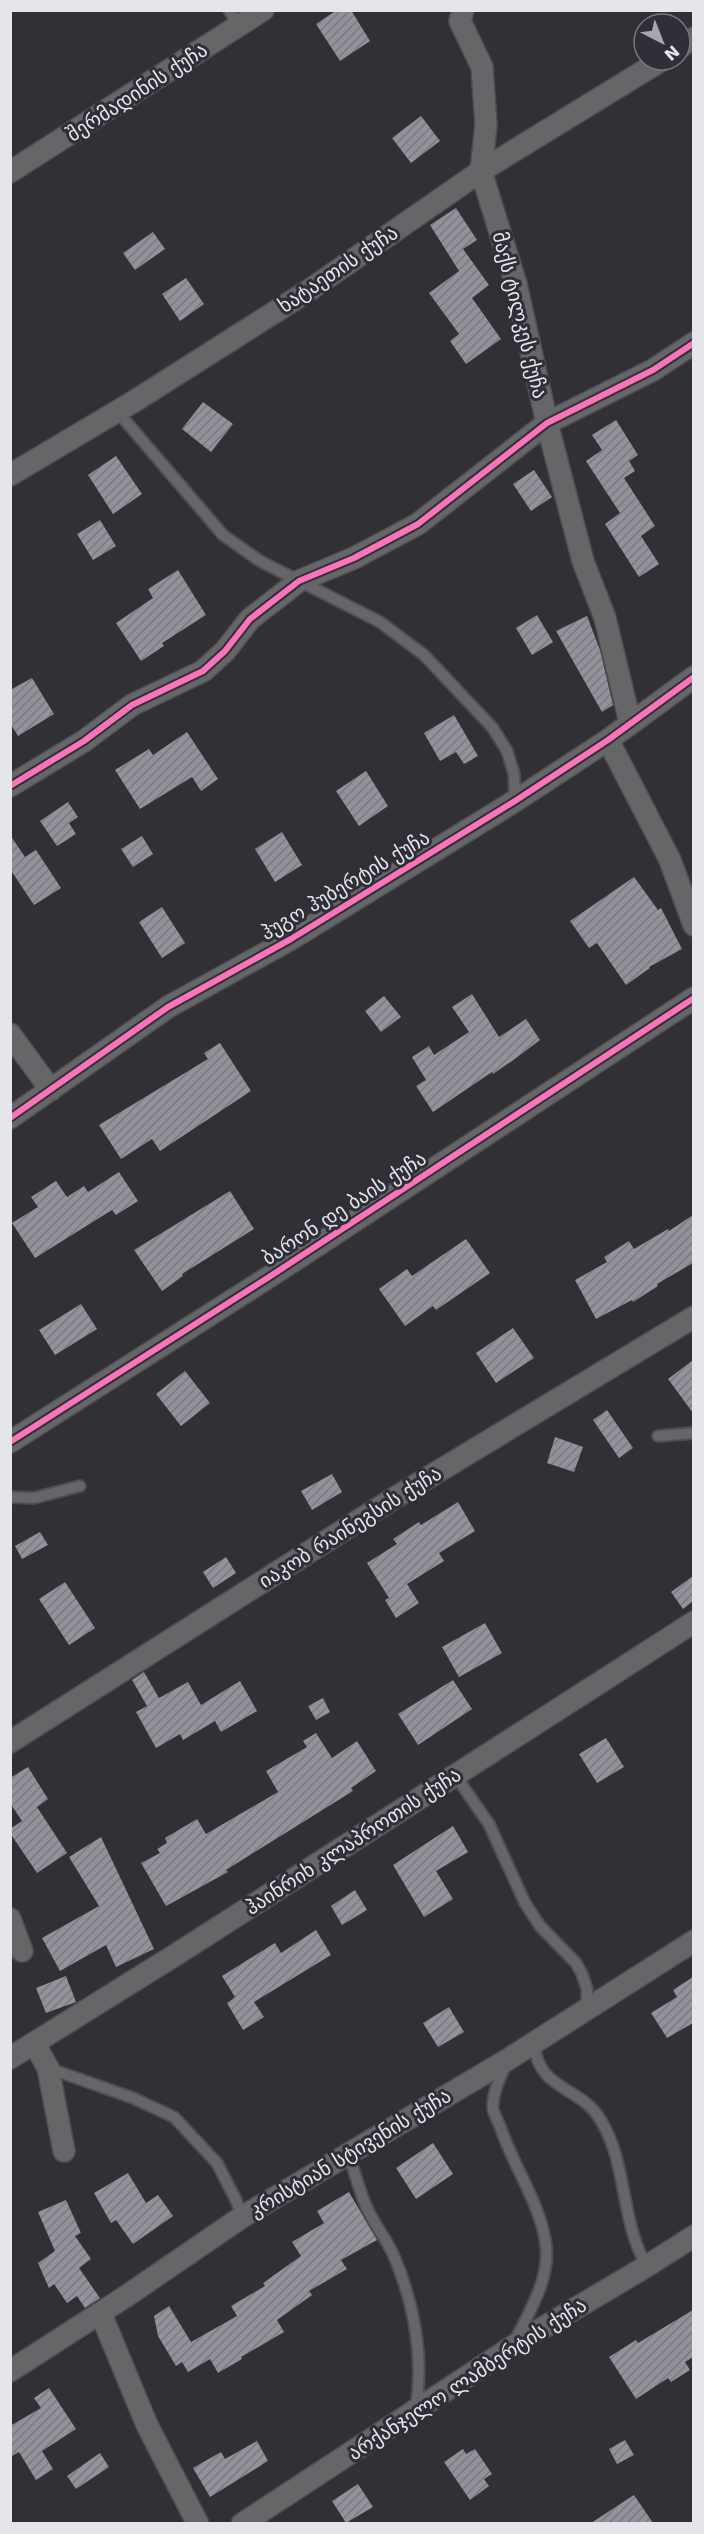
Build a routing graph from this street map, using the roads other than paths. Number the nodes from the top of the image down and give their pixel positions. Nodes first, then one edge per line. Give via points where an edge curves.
1 (263, 10) edge
2 (463, 10) edge
3 (234, 18) edge
4 (642, 72) edge
5 (481, 171) junction
6 (10, 172) edge
7 (693, 343) edge
8 (117, 411) junction
9 (546, 423) junction
10 (10, 475) edge
11 (299, 581) junction
12 (693, 677) edge
13 (630, 722) junction
14 (608, 740) junction
15 (10, 786) edge
16 (515, 801) junction
17 (693, 925) edge
18 (693, 998) edge
19 (10, 1034) edge
20 (51, 1090) junction
21 (10, 1118) edge
22 (693, 1317) edge
23 (693, 1433) edge
24 (658, 1436) dead end
25 (10, 1442) edge
26 (80, 1486) dead end
27 (10, 1497) edge
28 (693, 1622) edge
29 (10, 1742) edge
30 (455, 1775) junction
31 (10, 1919) edge
32 (693, 1941) edge
33 (22, 1951) dead end
34 (587, 2008) junction
35 (534, 2042) junction
36 (34, 2043) junction
37 (10, 2058) edge
38 (507, 2060) junction
39 (48, 2068) junction
40 (64, 2151) dead end
41 (348, 2153) junction
42 (242, 2217) junction
43 (693, 2236) edge
44 (647, 2266) junction
45 (101, 2314) junction
46 (512, 2348) junction
47 (10, 2371) edge
48 (416, 2410) junction
49 (198, 2523) edge
50 (242, 2523) edge

1 - 3 street, შერმადინის ქუჩა
2 - 5 street, მაქს ტილკეს ქუჩა via 460,21 482,67 486,125
3 - 6 street, შერმადინის ქუჩა
4 - 5 street, ხატაეთის ქუჩა
5 - 8 street, ხატაეთის ქუჩა via 308,291
5 - 9 street, მაქს ტილკეს ქუჩა via 516,284
7 - 9 street via 653,370
8 - 10 street, ხატაეთის ქუჩა
8 - 11 lane via 224,535 260,561
9 - 11 street via 418,524 354,558
9 - 13 street, მაქს ტილკეს ქუჩა via 584,561 605,618
11 - 15 street via 250,619 203,671 132,705 84,741
11 - 16 lane via 380,622 424,655 458,689 492,727 507,751 514,774
12 - 13 street, ჰუგო ჰუბერტის ქუჩა
13 - 14 street, ჰუგო ჰუბერტის ქუჩა
14 - 16 street, ჰუგო ჰუბერტის ქუჩა
14 - 17 street via 670,860
16 - 20 street, ჰუგო ჰუბერტის ქუჩა via 291,939 168,1006
18 - 25 street, ბარონ დე ბაის ქუჩა
19 - 20 street
20 - 21 street, ჰუგო ჰუბერტის ქუჩა
22 - 29 street, იაკობ რაინეგსის ქუჩა via 391,1500
23 - 24 lane
26 - 27 lane via 34,1498
28 - 30 street, ჰაინრიხ კლაპროთის ქუჩა
30 - 34 lane via 489,1824 525,1903 540,1926 576,1963 587,1989
30 - 36 street, ჰაინრიხ კლაპროთის ქუჩა
31 - 33 street
32 - 34 street, კრისტიან სტივენის ქუჩა
34 - 35 street, კრისტიან სტივენის ქუჩა
35 - 38 street, კრისტიან სტივენის ქუჩა
35 - 44 lane via 540,2069 599,2118 619,2169 638,2252
36 - 37 street, ჰაინრიხ კლაპროთის ქუჩა
36 - 39 street
38 - 41 street, კრისტიან სტივენის ქუჩა
38 - 46 lane via 494,2108 539,2218 546,2246 538,2292
39 - 40 street
39 - 42 lane via 174,2117 217,2163
41 - 42 street, კრისტიან სტივენის ქუჩა
41 - 48 lane via 367,2208 393,2253 407,2293 418,2345 420,2384
42 - 45 street, კრისტიან სტივენის ქუჩა
43 - 44 street, არქანჯელო ლამბერტის ქუჩა
44 - 46 street, არქანჯელო ლამბერტის ქუჩა
45 - 47 street, კრისტიან სტივენის ქუჩა
45 - 49 street via 147,2425
46 - 48 street, არქანჯელო ლამბერტის ქუჩა
48 - 50 street, არქანჯელო ლამბერტის ქუჩა

